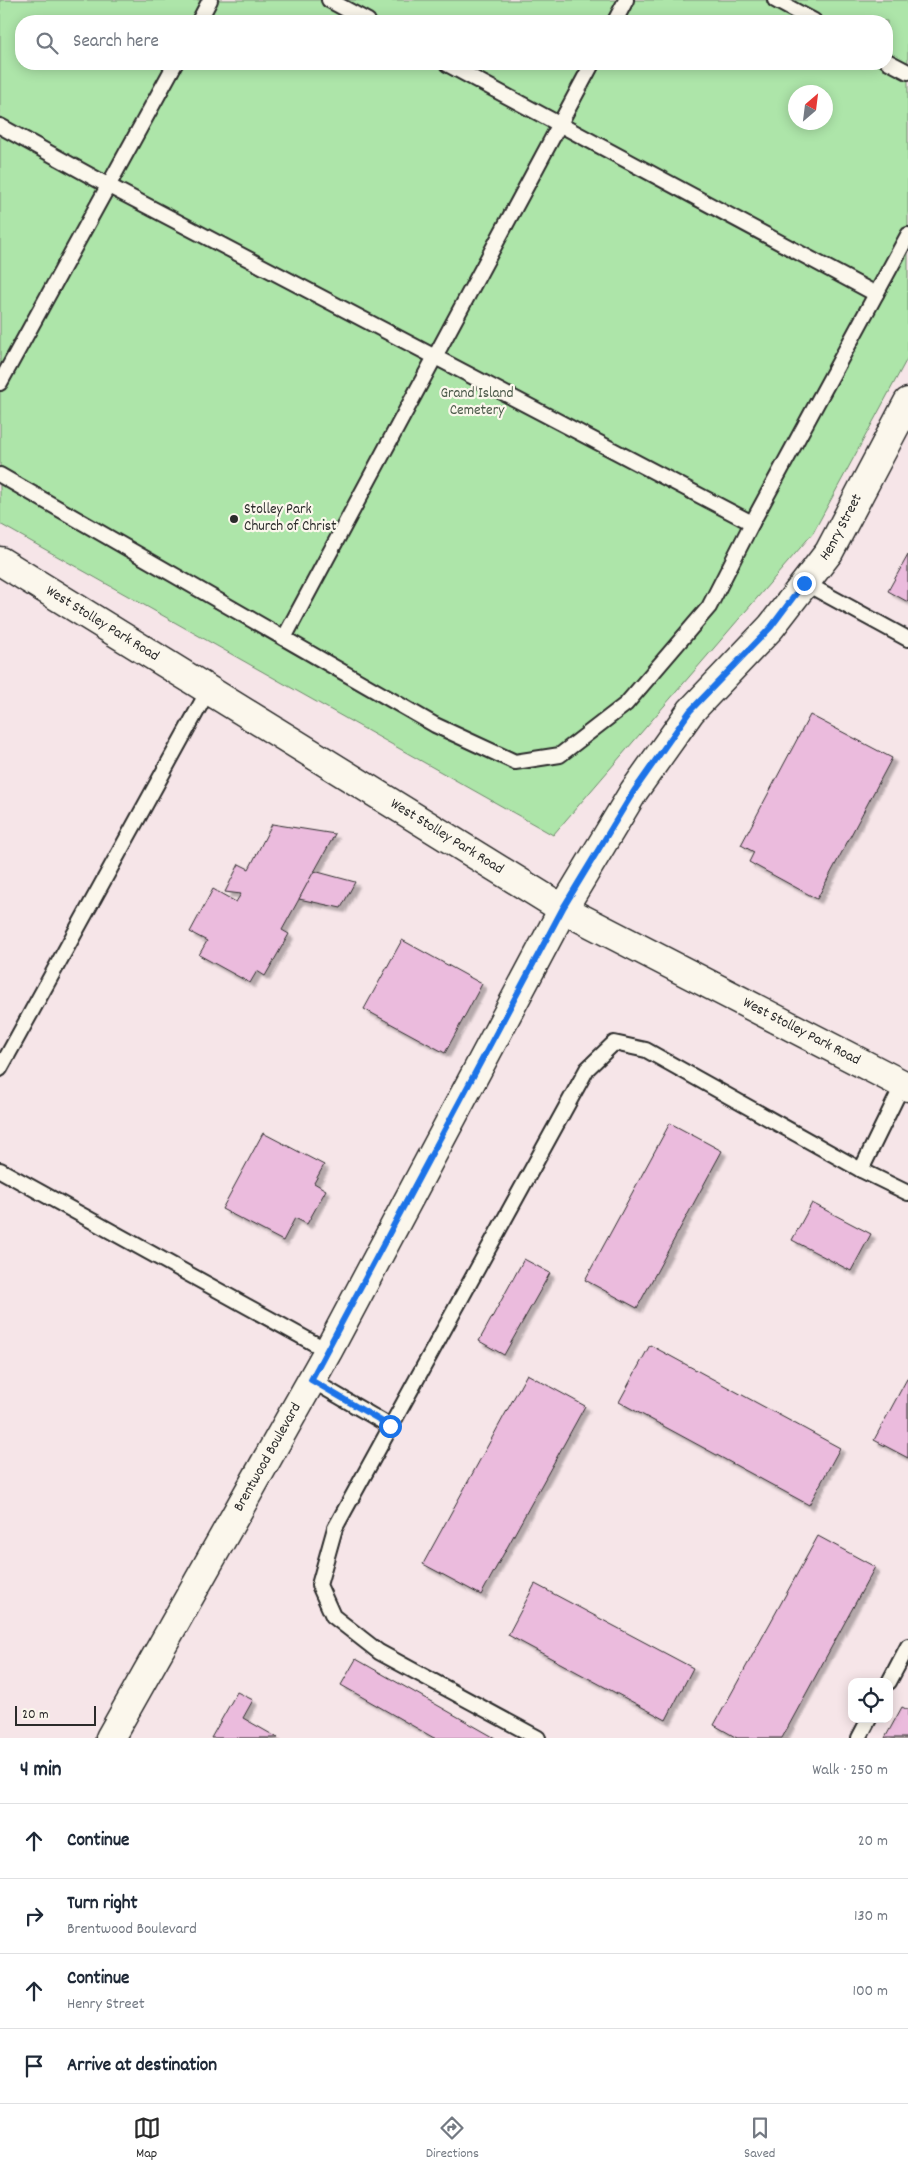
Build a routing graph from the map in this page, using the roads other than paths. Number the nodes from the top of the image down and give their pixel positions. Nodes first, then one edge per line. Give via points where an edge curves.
1 (210, 0) edge
2 (329, 0) edge
3 (626, 0) edge
4 (775, 0) edge
5 (202, 15) edge
6 (357, 15) edge
7 (618, 15) edge
8 (803, 15) edge
9 (893, 64) edge
10 (172, 70) edge
11 (458, 70) edge
12 (589, 70) edge
13 (908, 72) edge
14 (560, 124) junction
15 (0, 126) edge
16 (109, 186) junction
17 (908, 235) edge
18 (876, 294) junction
19 (435, 357) junction
20 (0, 383) edge
21 (908, 402) edge
22 (0, 475) edge
23 (752, 523) junction
24 (0, 561) edge
25 (804, 583) junction
26 (284, 638) junction
27 (908, 639) edge
28 (209, 689) junction
29 (563, 908) junction
30 (0, 1069) edge
31 (906, 1086) edge
32 (0, 1170) edge
33 (861, 1170) junction
34 (908, 1193) edge
35 (328, 1351) junction
36 (311, 1380) junction
37 (390, 1426) junction
38 (908, 1646) edge
39 (891, 1678) edge
40 (867, 1723) edge
41 (110, 1738) edge
42 (538, 1738) edge
43 (859, 1738) edge

1 - 5 lane
2 - 6 lane
3 - 7 lane
4 - 8 lane
9 - 13 lane
10 - 16 lane
11 - 14 lane
12 - 14 lane
14 - 18 lane
14 - 19 lane
15 - 16 lane
16 - 19 lane
16 - 20 lane
17 - 18 lane
18 - 23 lane
19 - 23 lane
19 - 26 lane
21 - 25 street, Henry Street via 829,552
22 - 26 lane
23 - 26 lane via 709,607 626,704 560,755 515,762 435,725
24 - 28 street, West Stolley Park Road
25 - 27 lane
25 - 29 street, Henry Street via 771,627 690,711 634,791
28 - 29 street, West Stolley Park Road
28 - 30 lane
29 - 31 street, West Stolley Park Road
29 - 35 street, Brentwood Boulevard
31 - 33 lane
32 - 35 lane
33 - 34 lane
33 - 37 lane via 646,1050 614,1043 587,1070
35 - 36 street, Brentwood Boulevard
36 - 37 lane
36 - 41 street, Brentwood Boulevard
37 - 42 lane via 335,1528 319,1584 332,1616 379,1652
38 - 39 lane
40 - 43 lane

